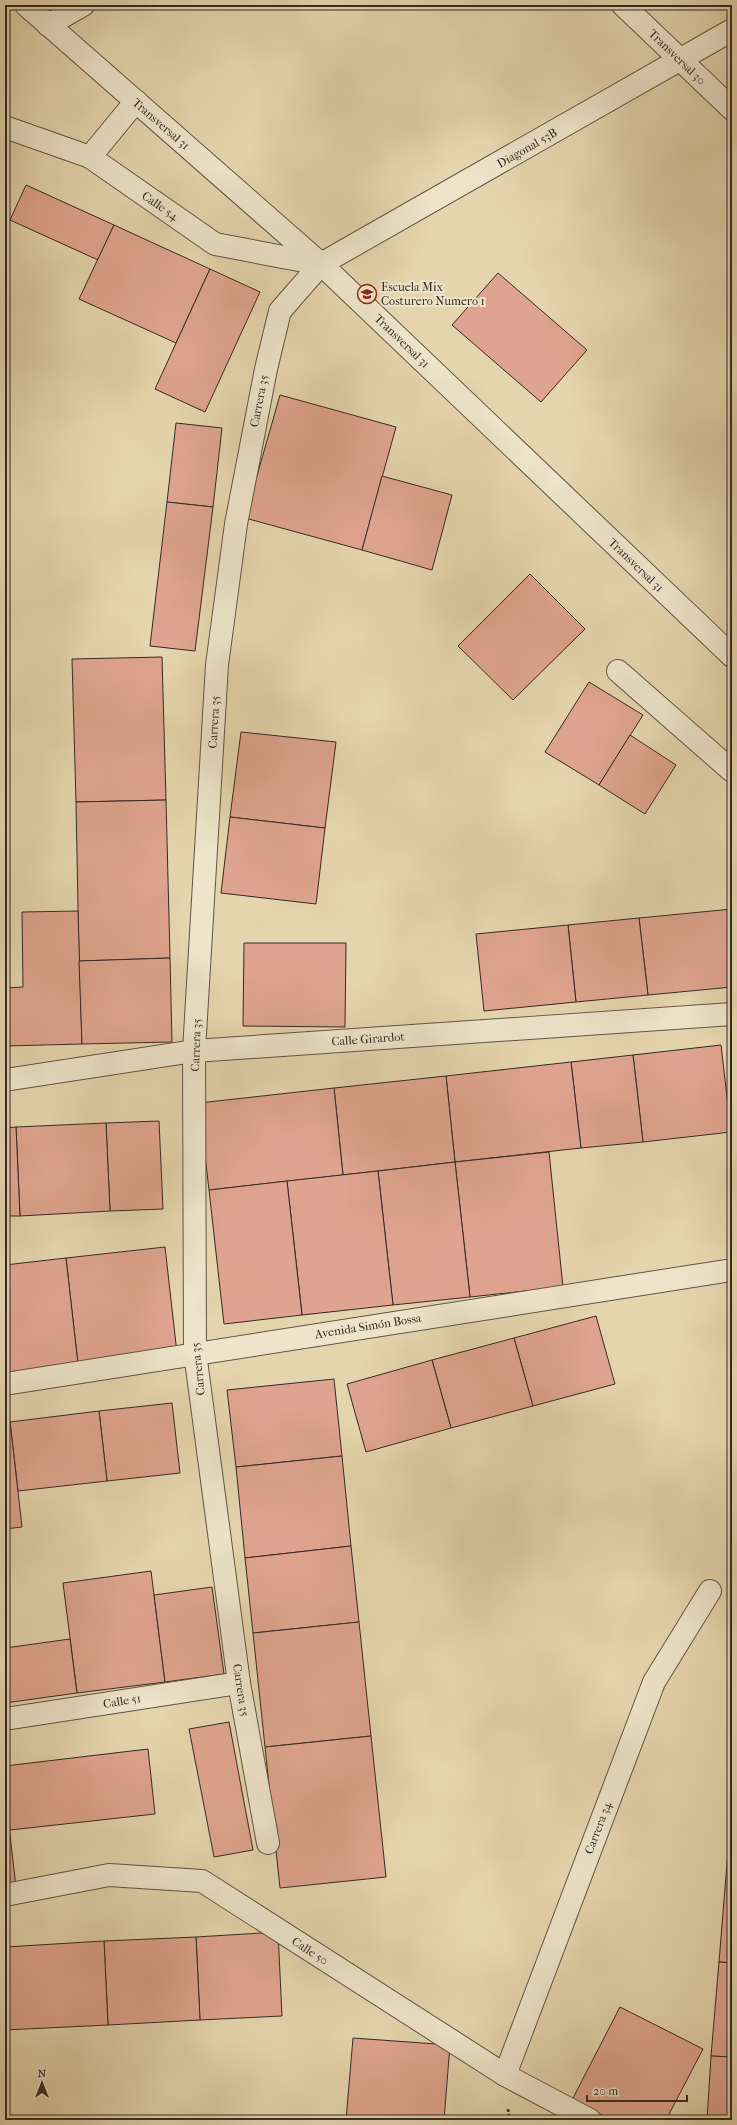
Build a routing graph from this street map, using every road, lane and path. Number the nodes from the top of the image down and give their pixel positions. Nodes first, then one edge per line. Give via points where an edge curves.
1 (26, 5) edge
2 (83, 5) edge
3 (623, 5) edge
4 (48, 25) junction
5 (732, 30) edge
6 (681, 60) junction
7 (136, 101) junction
8 (732, 109) edge
9 (5, 127) edge
10 (90, 157) junction
11 (321, 264) junction
12 (732, 656) edge
13 (618, 671) dead end
14 (732, 771) edge
15 (732, 1014) edge
16 (194, 1051) junction
17 (5, 1080) edge
18 (732, 1270) edge
19 (195, 1353) junction
20 (5, 1384) edge
21 (710, 1591) dead end
22 (239, 1683) junction
23 (5, 1719) edge
24 (268, 1843) dead end
25 (5, 1894) edge
26 (505, 2075) junction
27 (590, 2120) edge

1 - 4 street, Transversal 31
2 - 4 street
3 - 6 street, Transversal 30
4 - 7 street, Transversal 31
5 - 6 street, Diagonal 53B
6 - 8 street, Transversal 30
6 - 11 street, Diagonal 53B
7 - 10 street
7 - 11 street, Transversal 31
9 - 10 street, Calle 54
10 - 11 street, Calle 54 via 215,244
11 - 12 street, Transversal 31
11 - 16 street, Carrera 35 via 280,312 266,369 236,524 218,665
13 - 14 street
15 - 16 street, Calle Girardot
16 - 17 street, Calle Girardot
16 - 19 street, Carrera 35
18 - 19 street, Avenida Simón Bossa
19 - 20 street, Avenida Simón Bossa
19 - 22 street, Carrera 35
21 - 26 street, Carrera 34 via 654,1682
22 - 23 street, Calle 51
22 - 24 street, Carrera 35
25 - 26 street, Calle 50 via 109,1875 202,1881
26 - 27 street, Calle 50

